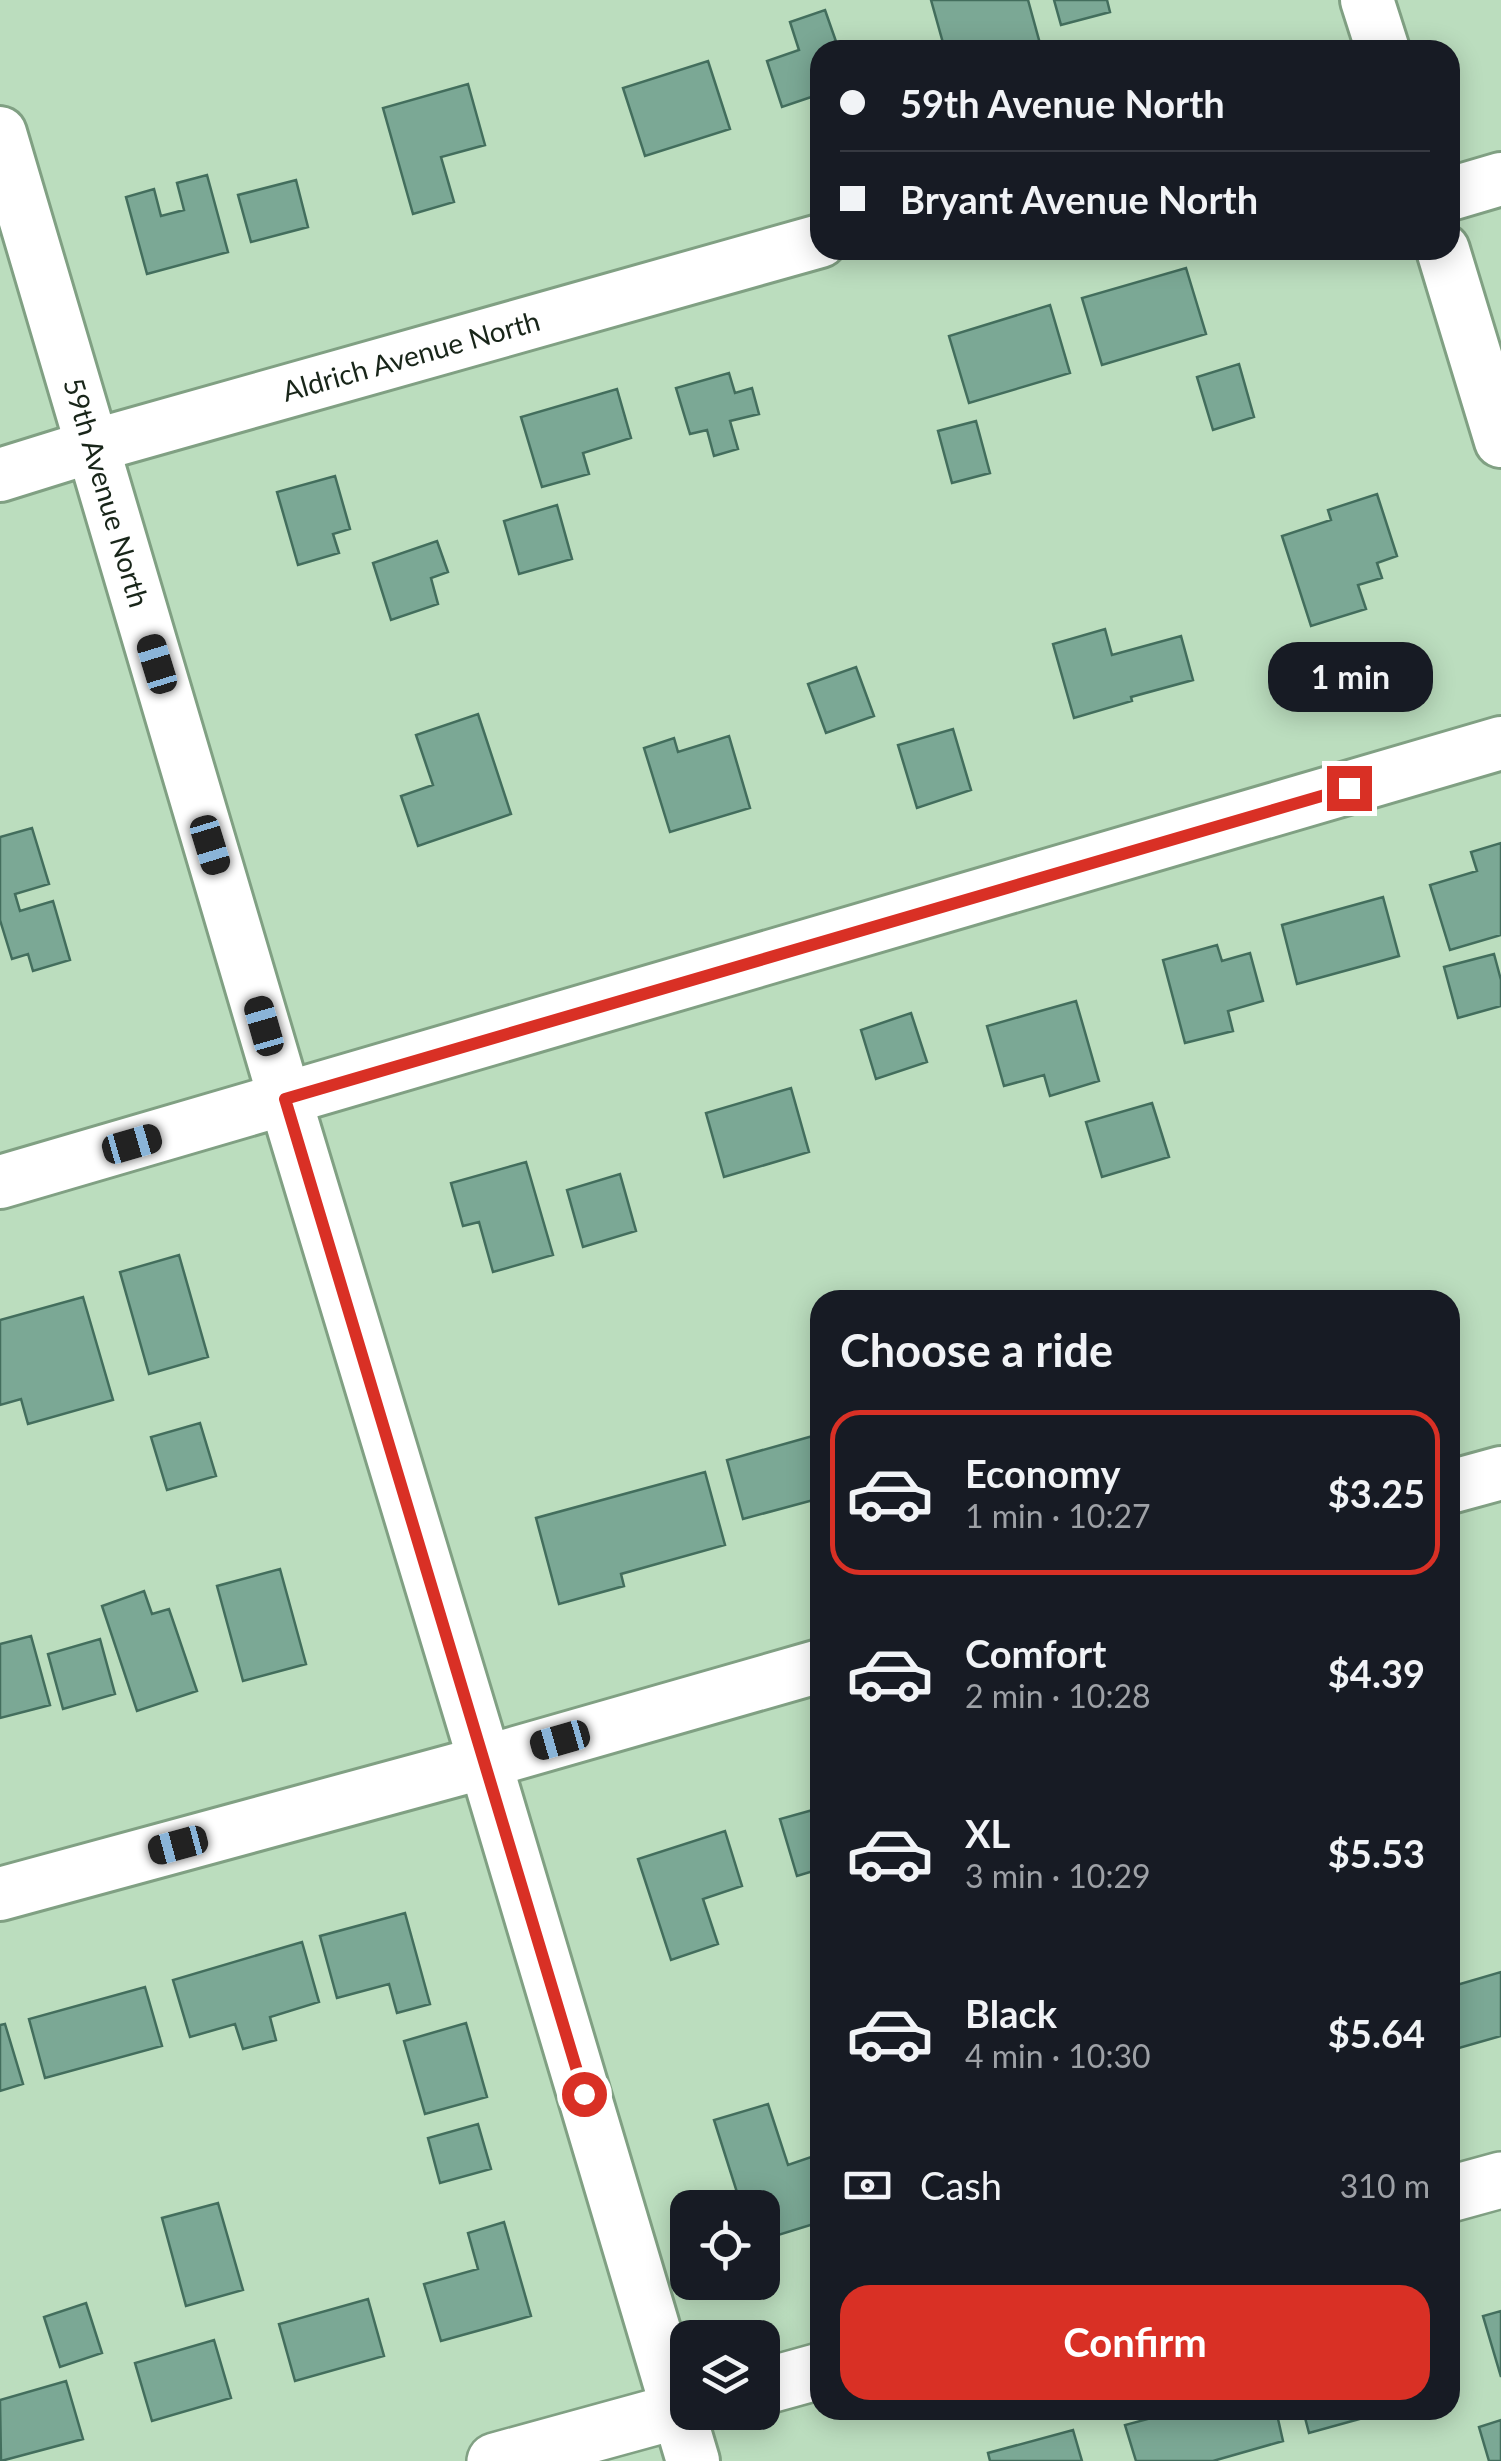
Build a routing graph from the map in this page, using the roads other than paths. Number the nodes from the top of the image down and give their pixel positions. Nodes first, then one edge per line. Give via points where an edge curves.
1 (1368, 0) edge
2 (1380, 40) edge
3 (0, 133) edge
4 (1501, 180) edge
5 (1460, 191) edge
6 (810, 244) edge
7 (1446, 260) edge
8 (1501, 441) edge
9 (93, 446) junction
10 (0, 475) edge
11 (1501, 743) edge
12 (285, 1099) junction
13 (0, 1182) edge
14 (1501, 1473) edge
15 (1460, 1484) edge
16 (810, 1669) edge
17 (485, 1762) junction
18 (0, 1894) edge
19 (1501, 2180) edge
20 (1460, 2191) edge
21 (670, 2374) edge
22 (810, 2374) edge
23 (780, 2383) edge
24 (670, 2430) edge
25 (495, 2461) edge

1 - 2 street
3 - 9 street, 59th Avenue North
4 - 5 street
6 - 9 street, Aldrich Avenue North
7 - 8 street
9 - 10 street, Aldrich Avenue North
9 - 12 street, 59th Avenue North
11 - 12 street
12 - 13 street
12 - 17 street, 59th Avenue North
14 - 15 street
16 - 17 street
17 - 18 street
17 - 21 street, 59th Avenue North
19 - 20 street
22 - 23 street
24 - 25 street

